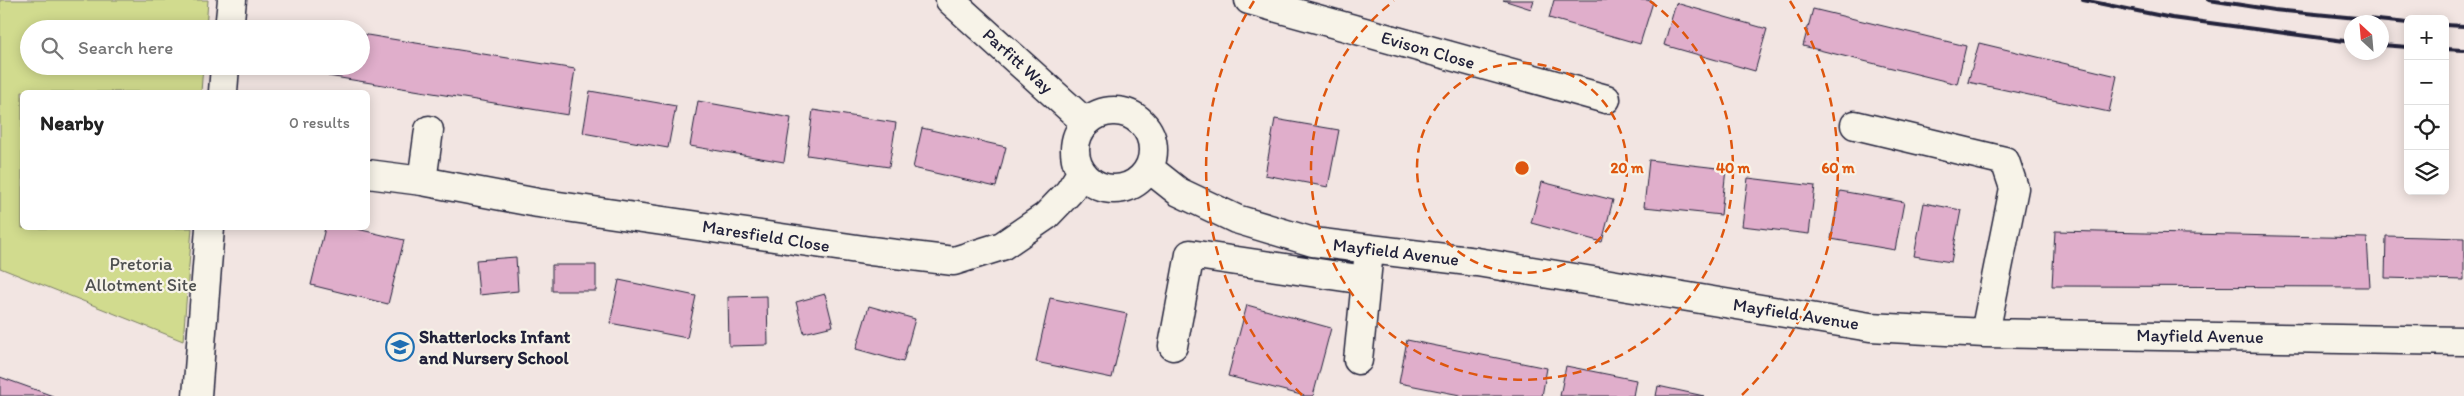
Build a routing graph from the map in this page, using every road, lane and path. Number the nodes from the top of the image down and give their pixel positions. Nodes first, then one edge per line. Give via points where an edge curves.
1 (232, 0) edge
2 (950, 0) edge
3 (1249, 0) edge
4 (230, 20) edge
5 (224, 75) edge
6 (223, 90) edge
7 (1606, 99) dead end
8 (1086, 122) junction
9 (1855, 125) dead end
10 (429, 130) dead end
11 (1150, 169) junction
12 (1081, 173) junction
13 (370, 174) edge
14 (422, 181) junction
15 (210, 230) edge
16 (1369, 250) junction
17 (1365, 280) junction
18 (1984, 333) junction
19 (2464, 341) edge
20 (1173, 346) dead end
21 (1358, 360) dead end
22 (197, 396) edge

1 - 4 street
2 - 8 street, Parfitt Way
3 - 7 street, Evison Close
5 - 6 street
8 - 11 street via 1096,114 1110,110 1135,116 1152,137 1154,152
8 - 12 street via 1078,133 1075,147 1075,160
9 - 18 street via 2005,161 2014,188
10 - 14 street
11 - 12 street via 1127,188 1113,190 1100,187
11 - 16 street, Mayfield Avenue via 1179,192 1236,219 1313,242
12 - 14 street, Maresfield Close via 1069,192 1046,216 1002,246 954,261 538,203
13 - 14 street, Maresfield Close
15 - 22 street
16 - 17 street
16 - 18 street, Mayfield Avenue via 1477,262 1870,327
17 - 20 street via 1190,254
17 - 21 street
18 - 19 street, Mayfield Avenue

